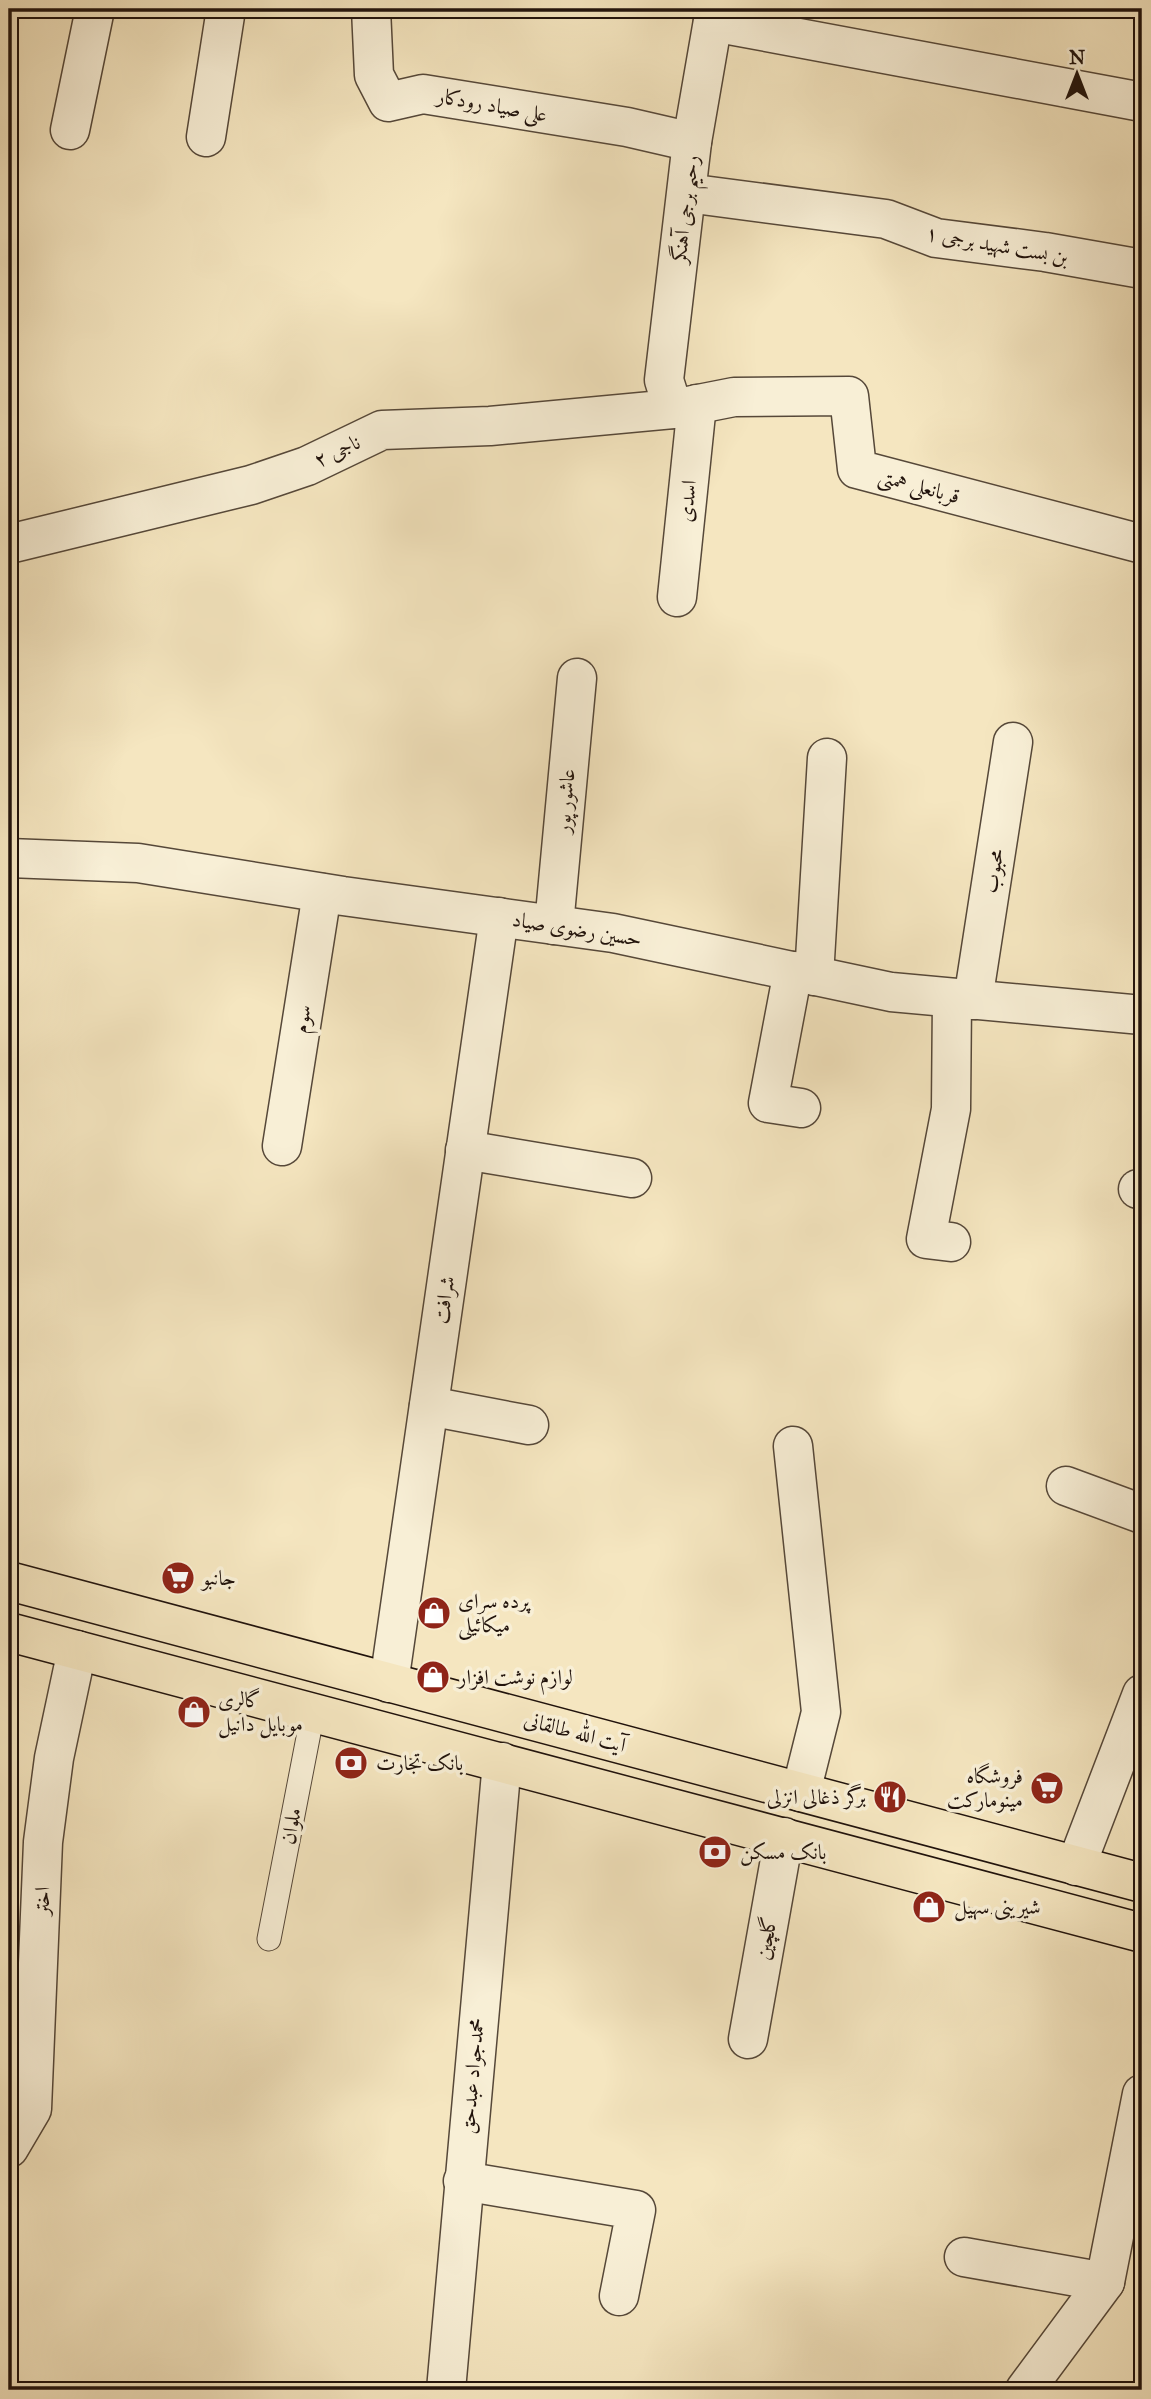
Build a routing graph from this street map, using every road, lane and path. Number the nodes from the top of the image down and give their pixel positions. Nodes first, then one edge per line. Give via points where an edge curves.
1 (95, 9) edge
2 (226, 9) edge
3 (371, 9) edge
4 (714, 15) edge
5 (1142, 102) edge
6 (70, 130) dead end
7 (206, 136) dead end
8 (692, 142) junction
9 (687, 193) junction
10 (1142, 269) edge
11 (685, 407) junction
12 (9, 544) edge
13 (1142, 544) edge
14 (677, 597) dead end
15 (577, 678) dead end
16 (1013, 742) dead end
17 (827, 758) dead end
18 (9, 858) edge
19 (322, 893) junction
20 (499, 917) junction
21 (554, 925) junction
22 (804, 973) junction
23 (962, 999) junction
24 (1142, 1015) edge
25 (801, 1108) dead end
26 (282, 1146) dead end
27 (465, 1150) junction
28 (632, 1178) dead end
29 (951, 1242) dead end
30 (429, 1406) junction
31 (529, 1425) dead end
32 (793, 1446) dead end
33 (1066, 1486) dead end
34 (1142, 1514) edge
35 (9, 1581) edge
36 (9, 1632) edge
37 (77, 1650) junction
38 (389, 1683) junction
39 (1142, 1694) edge
40 (313, 1712) junction
41 (502, 1762) junction
42 (801, 1792) junction
43 (784, 1837) junction
44 (1076, 1866) junction
45 (1141, 1880) edge
46 (1133, 1931) edge
47 (269, 1939) dead end
48 (748, 2039) dead end
49 (1142, 2094) edge
50 (9, 2148) edge
51 (463, 2180) junction
52 (964, 2257) dead end
53 (1105, 2282) junction
54 (619, 2297) dead end
55 (446, 2390) edge
56 (1025, 2390) edge

1 - 6 street
2 - 7 street
3 - 8 street, علی صیاد رودکار via 374,75 388,102 423,94
4 - 5 street
4 - 8 street, رحیم برجی آهنگر
8 - 9 street, رحیم برجی آهنگر
9 - 10 street, بن بست شهید برجی ۱ via 886,219 936,238
9 - 11 street, رحیم برجی آهنگر via 664,380
11 - 12 street, ناجی ۲ via 490,426 382,430 307,466 251,485
11 - 13 street, قربانعلی همتی via 734,397 849,396 857,469
11 - 14 street, اسدی
15 - 21 street, عاشور پور
16 - 23 street, محبوب
17 - 22 street
18 - 19 street, حسین رضوی صیاد via 138,863
19 - 20 street, حسین رضوی صیاد
19 - 26 street, سوم
20 - 21 street, حسین رضوی صیاد
20 - 27 street, شرافت
21 - 22 street, حسین رضوی صیاد
22 - 23 street, حسین رضوی صیاد via 891,992
22 - 25 street via 768,1103
23 - 24 street, حسین رضوی صیاد
23 - 29 street, محبوب via 951,1109 926,1239
27 - 28 street
27 - 30 street, شرافت
30 - 31 street
30 - 38 street, شرافت
32 - 42 street via 821,1712
33 - 34 street
35 - 38 main road, آیت الله طالقانی
36 - 37 main road
37 - 40 main road
37 - 50 street, اختر via 54,1758 43,1842 32,2109
38 - 42 main road, آیت الله طالقانی
39 - 44 street
40 - 41 main road
40 - 47 lane, ملوان
41 - 43 main road
41 - 51 street, محمدجواد عبدحق
42 - 44 main road, آیت الله طالقانی
43 - 46 main road
43 - 48 street, گلچین
44 - 45 main road, آیت الله طالقانی
45 - 46 main road
49 - 53 street
51 - 54 street via 636,2210
51 - 55 street, محمدجواد عبدحق
52 - 53 street
53 - 56 street

